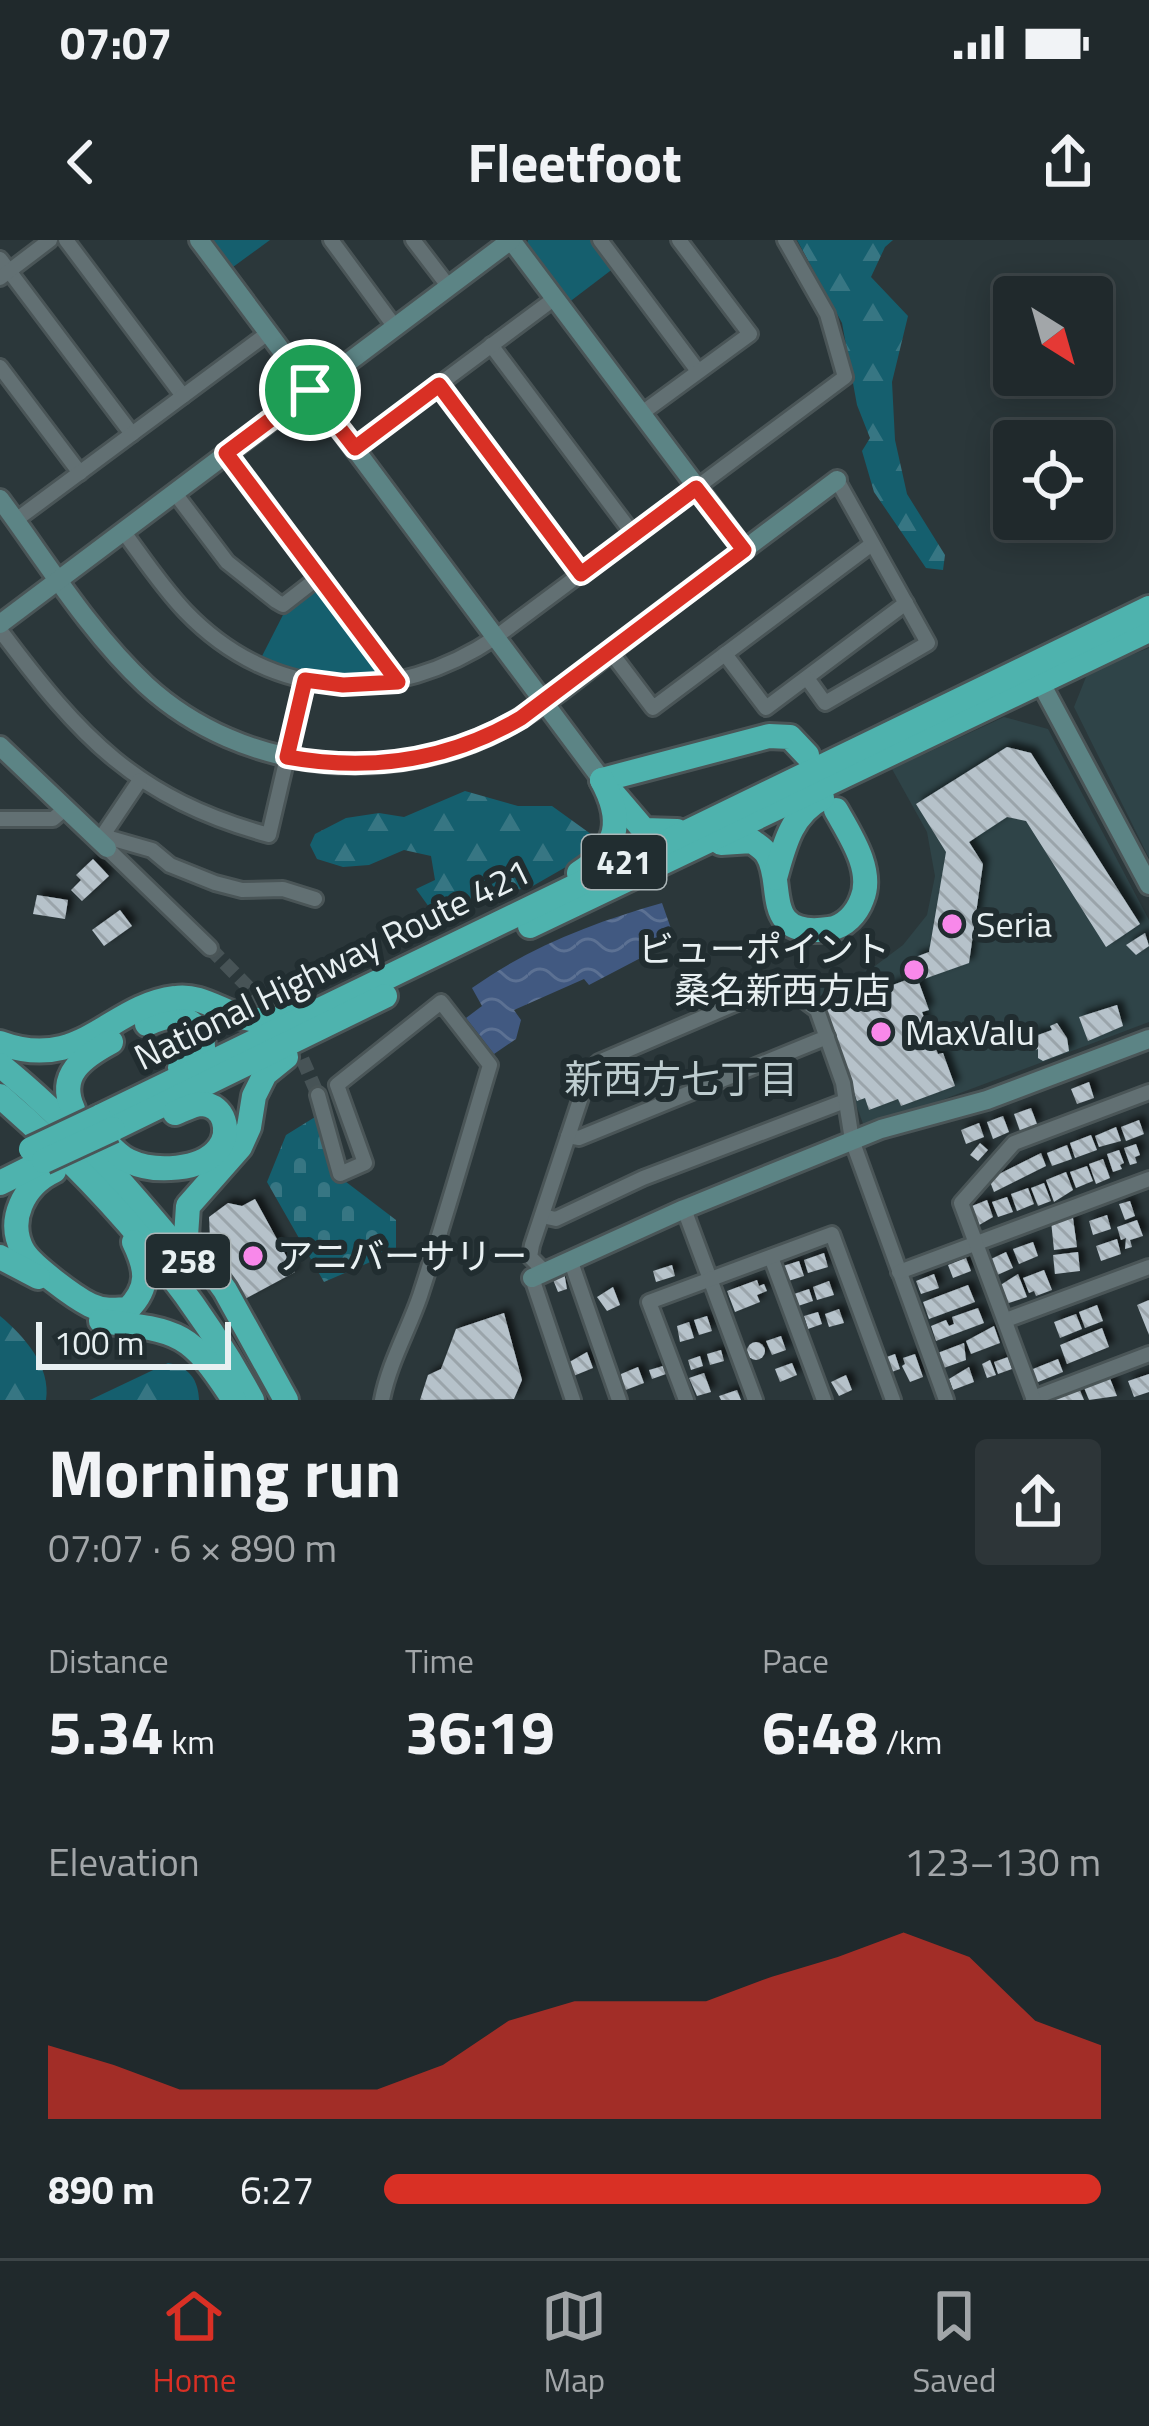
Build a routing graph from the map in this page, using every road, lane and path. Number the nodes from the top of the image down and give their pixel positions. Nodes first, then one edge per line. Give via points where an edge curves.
1 (50, 240) edge
2 (67, 240) edge
3 (199, 240) edge
4 (331, 240) edge
5 (413, 240) edge
6 (511, 240) edge
7 (600, 240) edge
8 (679, 240) edge
9 (785, 240) edge
10 (3, 269) edge
11 (448, 287) junction
12 (555, 298) junction
13 (395, 327) junction
14 (268, 333) junction
15 (491, 345) junction
16 (0, 367) edge
17 (698, 371) junction
18 (439, 385) junction
19 (310, 390) junction
20 (183, 396) junction
21 (642, 413) junction
22 (132, 434) junction
23 (355, 448) junction
24 (226, 453) junction
25 (80, 473) junction
26 (837, 480) joint
27 (696, 488) junction
28 (175, 492) junction
29 (0, 500) edge
30 (16, 520) junction
31 (123, 531) junction
32 (633, 534) junction
33 (872, 544) junction
34 (744, 550) junction
35 (581, 574) junction
36 (59, 578) junction
37 (319, 578) junction
38 (906, 603) junction
39 (1149, 608) edge
40 (0, 627) edge
41 (1149, 630) edge
42 (496, 637) junction
43 (610, 651) junction
44 (725, 654) junction
45 (1035, 674) junction
46 (807, 678) junction
47 (305, 680) junction
48 (398, 682) junction
49 (543, 701) junction
50 (0, 746) edge
51 (807, 755) dead end
52 (882, 756) junction
53 (287, 757) junction
54 (140, 780) junction
55 (602, 780) junction
56 (66, 808) junction
57 (836, 810) dead end
58 (0, 819) edge
59 (690, 840) junction
60 (103, 842) junction
61 (773, 885) junction
62 (1149, 885) edge
63 (315, 899) dead end
64 (504, 921) junction
65 (210, 949) tunnel mouth
66 (314, 1012) junction
67 (347, 1015) junction
68 (826, 1037) junction
69 (1149, 1040) edge
70 (0, 1045) edge
71 (0, 1065) edge
72 (1149, 1092) edge
73 (318, 1095) tunnel mouth
74 (0, 1096) edge
75 (140, 1097) junction
76 (845, 1101) junction
77 (73, 1109) junction
78 (106, 1128) junction
79 (568, 1136) junction
80 (852, 1140) junction
81 (124, 1159) junction
82 (43, 1160) junction
83 (1, 1170) edge
84 (1149, 1179) edge
85 (116, 1208) junction
86 (684, 1208) junction
87 (542, 1216) junction
88 (186, 1236) junction
89 (0, 1239) edge
90 (976, 1244) junction
91 (771, 1257) junction
92 (0, 1258) edge
93 (571, 1262) junction
94 (1149, 1267) edge
95 (30, 1272) junction
96 (899, 1272) junction
97 (539, 1275) junction
98 (710, 1280) junction
99 (1006, 1320) junction
100 (1149, 1354) edge
101 (1033, 1399) edge
102 (234, 1400) edge
103 (252, 1400) edge
104 (274, 1400) edge
105 (286, 1400) edge
106 (382, 1400) edge
107 (573, 1400) edge
108 (619, 1400) edge
109 (686, 1400) edge
110 (755, 1400) edge
111 (824, 1400) edge
112 (893, 1400) edge
113 (946, 1400) edge

1 - 10 street
2 - 20 street
3 - 14 street
4 - 13 street
5 - 11 street
6 - 11 street
6 - 12 street
7 - 17 street
8 - 17 street via 750,334
9 - 27 street via 826,314 845,377
10 - 22 street
11 - 13 street
12 - 15 street
12 - 21 street
13 - 19 street
14 - 19 street
14 - 20 street
15 - 18 street
15 - 32 street
16 - 25 street
17 - 21 street
18 - 23 street
18 - 35 street
19 - 23 street
19 - 24 street
20 - 22 street
21 - 27 street
22 - 25 street
23 - 42 street
24 - 28 street
24 - 37 street
25 - 30 street
26 - 33 street
26 - 34 street
27 - 32 street
27 - 34 street
28 - 31 street
28 - 37 street via 227,562 276,602 283,605
29 - 30 street
30 - 36 street
31 - 36 street
31 - 47 street via 209,633 248,660
32 - 35 street
33 - 38 street
33 - 44 street
34 - 43 street
35 - 42 street
36 - 40 street
36 - 53 street via 159,696 220,734
37 - 48 street
38 - 46 street
38 - 46 street via 928,643 825,703
39 - 45 highway, National Highway Route 421 / 421
40 - 54 street via 65,716
41 - 45 highway, National Highway Route 421 / 421
42 - 48 street via 444,669
42 - 49 street
43 - 44 street via 653,708
43 - 49 street
44 - 46 street via 766,708
45 - 52 highway, National Highway Route 421 / 421
45 - 59 highway, National Highway Route 421 / 421
45 - 62 street
47 - 48 street
47 - 53 street
49 - 53 street via 489,735 418,759
49 - 55 street
50 - 56 street
51 - 55 highway via 790,736 769,736
52 - 59 highway, National Highway Route 421 / 421
52 - 61 highway via 865,775 806,806
53 - 54 street via 269,835 206,815
54 - 60 street
55 - 59 highway via 644,830
55 - 64 highway via 616,816 608,849
56 - 58 street via 53,819
56 - 60 street
57 - 61 highway via 865,868 865,895 852,916 836,929 792,925
59 - 61 highway via 752,842 767,854
59 - 64 highway, National Highway Route 421 / 421
59 - 67 highway, National Highway Route 421 / 421
60 - 63 street via 152,850 215,883
60 - 65 street
64 - 66 highway, National Highway Route 421 / 421
66 - 70 highway, 421 via 246,1018 176,997 61,1048
66 - 75 highway, National Highway Route 421 / 421
67 - 78 highway, National Highway Route 421 / 421
67 - 88 highway via 265,1074 240,1148 188,1206
68 - 76 street
68 - 79 street
68 - 79 street via 803,998 758,994 599,1062
69 - 80 street
70 - 77 highway
71 - 104 highway, 258 via 64,1120 184,1256
72 - 90 street via 1014,1143 961,1203
73 - 106 street via 340,1174 365,1163 337,1085 441,1002 490,1065
74 - 85 highway, 258
75 - 77 highway via 202,1047 202,1033 186,1017 154,1020 76,1065 66,1086
75 - 78 highway, National Highway Route 421 / 421
76 - 80 street
76 - 87 street via 556,1219
77 - 81 highway
78 - 81 highway via 133,1131 198,1104 225,1121 218,1150 201,1161 161,1169
78 - 82 highway, National Highway Route 421 / 421, bridge
79 - 87 street
80 - 86 street
80 - 96 street
81 - 88 highway
82 - 83 highway, National Highway Route 421 / 421
82 - 85 highway, 421 via 41,1177 21,1202 23,1251 70,1291 111,1311 138,1299 146,1271
84 - 90 street
85 - 103 highway, 258 via 182,1289
86 - 93 street
86 - 98 street
87 - 97 street via 530,1257
88 - 105 highway
89 - 95 highway
90 - 96 street
90 - 99 street
91 - 98 street
91 - 111 street
91 - 112 street via 832,1234
92 - 95 highway
93 - 97 street
93 - 108 street
94 - 99 street
95 - 102 highway via 100,1322 177,1335 202,1352
96 - 113 street
97 - 107 street
98 - 109 street via 649,1302
98 - 110 street
99 - 101 street
100 - 101 street

